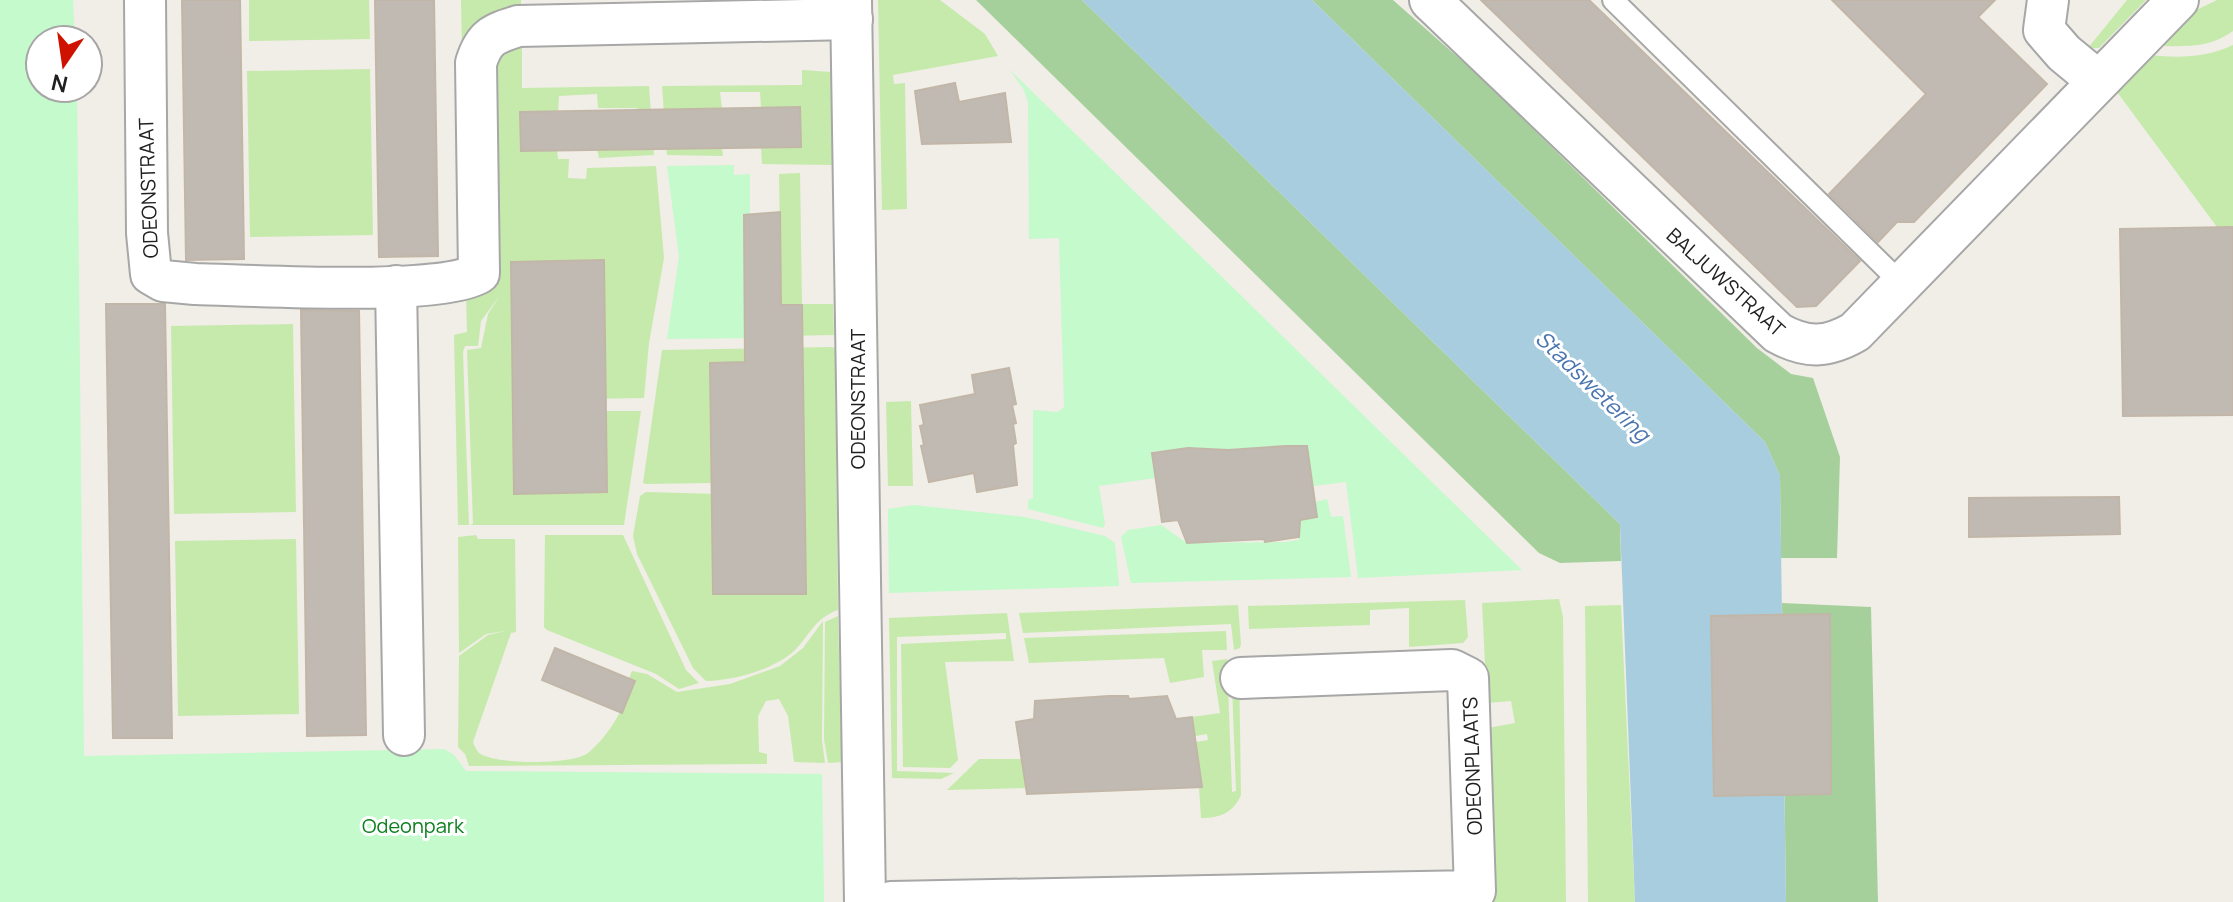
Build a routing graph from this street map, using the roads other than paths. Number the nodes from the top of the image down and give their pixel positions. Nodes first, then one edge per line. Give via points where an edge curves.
1 (145, 0) edge
2 (1430, 0) edge
3 (1613, 0) edge
4 (2048, 0) edge
5 (2178, 0) edge
6 (852, 10) edge
7 (2098, 81) junction
8 (1902, 284) junction
9 (396, 286) junction
10 (1241, 678) dead end
11 (404, 735) dead end
12 (1475, 896) edge
13 (865, 902) edge
14 (891, 902) edge

1 - 9 street, ODEONSTRAAT via 151,274 163,281 195,284
2 - 8 street, BALJUWSTRAAT via 1778,333 1813,346 1837,342 1855,332
3 - 8 lane
4 - 7 street via 2044,30
5 - 7 street, BALJUWSTRAAT
6 - 9 street, ODEONSTRAAT via 518,26 498,33 482,44 476,63 479,273 468,280
6 - 13 street, ODEONSTRAAT
7 - 8 street, BALJUWSTRAAT
9 - 11 street
10 - 12 street, ODEONPLAATS via 1452,670 1468,678
12 - 14 street, ODEONPLAATS

